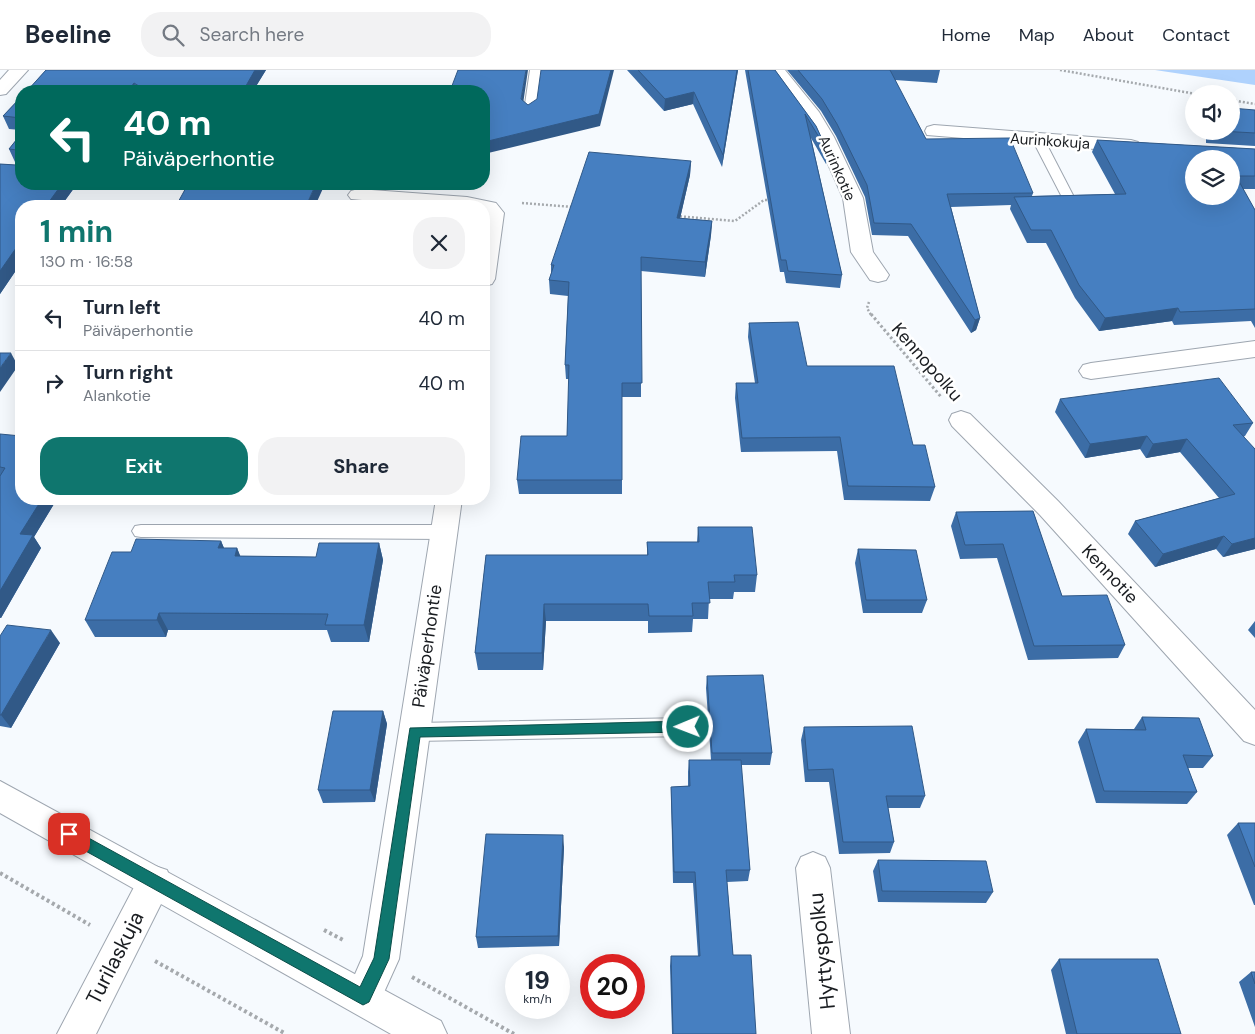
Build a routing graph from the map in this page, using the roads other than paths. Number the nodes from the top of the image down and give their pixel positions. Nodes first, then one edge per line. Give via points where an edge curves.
1 (19, 70) edge
2 (536, 70) edge
3 (776, 70) edge
4 (0, 90) edge
5 (530, 111) edge
6 (934, 131) dead end
7 (1039, 141) junction
8 (1147, 147) edge
9 (358, 195) dead end
10 (1068, 199) edge
11 (427, 200) edge
12 (490, 207) edge
13 (490, 239) edge
14 (878, 275) dead end
15 (1255, 349) edge
16 (1091, 372) dead end
17 (961, 420) road end
18 (448, 505) edge
19 (141, 531) dead end
20 (444, 532) junction
21 (688, 727) dead end
22 (1255, 731) edge
23 (415, 732) junction
24 (0, 796) edge
25 (813, 868) dead end
26 (155, 882) junction
27 (363, 997) junction
28 (76, 1034) edge
29 (428, 1034) edge
30 (831, 1034) edge

1 - 4 street
2 - 5 lane
3 - 14 street, Aurinkotie via 825,138 853,198 862,252
6 - 7 street, Aurinkokuja
7 - 8 street, Aurinkokuja
7 - 10 lane
9 - 11 street
12 - 13 street via 494,213
15 - 16 street
17 - 22 street, Kennotie via 1049,508
18 - 20 street, Päiväperhontie
19 - 20 lane
20 - 23 street, Päiväperhontie
21 - 23 lane
23 - 27 street, Päiväperhontie via 381,959
24 - 26 street
25 - 30 street, Hyttyspolku
26 - 27 street
26 - 28 street, Turilaskuja
27 - 29 street

